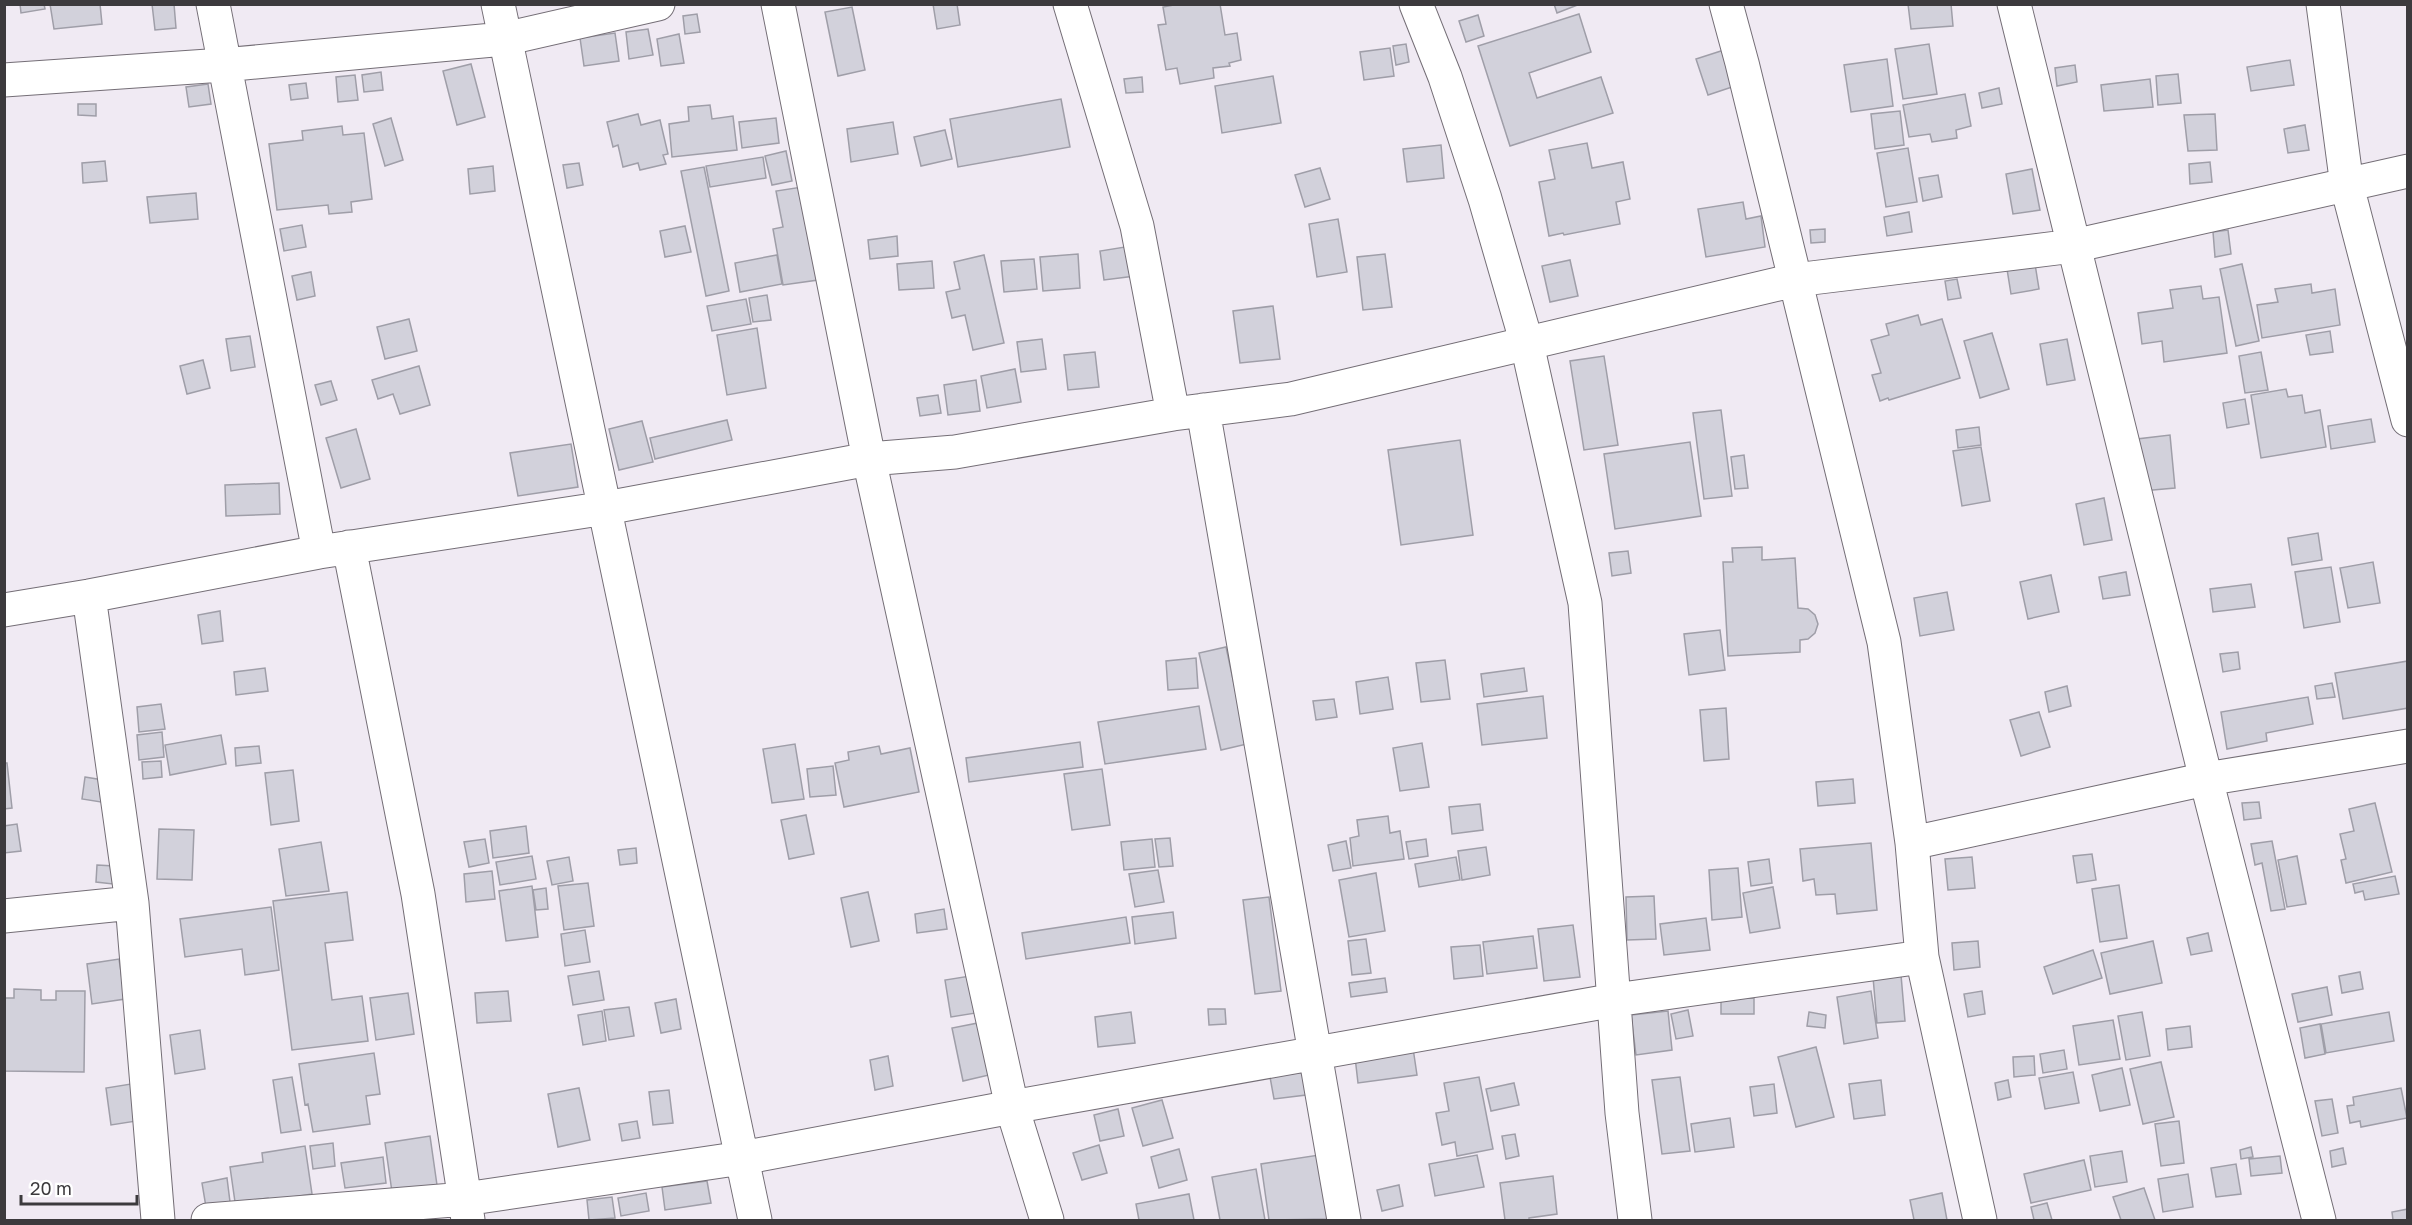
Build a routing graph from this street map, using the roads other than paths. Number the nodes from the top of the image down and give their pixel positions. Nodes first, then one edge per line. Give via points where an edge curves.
1 (213, 4) edge
2 (498, 4) edge
3 (658, 4) edge
4 (778, 4) edge
5 (1070, 4) edge
6 (1416, 4) edge
7 (1726, 4) edge
8 (2014, 4) edge
9 (2323, 4) edge
10 (504, 39) junction
11 (223, 65) junction
12 (4, 80) edge
13 (2408, 171) edge
14 (2347, 186) junction
15 (2073, 246) junction
16 (1796, 280) junction
17 (1527, 344) junction
18 (1188, 412) junction
19 (2408, 420) edge
20 (869, 459) junction
21 (606, 508) junction
22 (334, 549) junction
23 (89, 596) junction
24 (4, 610) edge
25 (2408, 746) edge
26 (2206, 779) junction
27 (1912, 843) junction
28 (132, 903) junction
29 (4, 916) edge
30 (1922, 957) junction
31 (1615, 1000) junction
32 (1315, 1053) junction
33 (1012, 1107) junction
34 (742, 1158) junction
35 (466, 1210) edge
36 (158, 1221) edge
37 (208, 1221) edge
38 (755, 1221) edge
39 (1047, 1221) edge
40 (1344, 1221) edge
41 (1635, 1221) edge
42 (1980, 1221) edge
43 (2319, 1221) edge

1 - 11 street
2 - 10 street
3 - 10 street
4 - 20 street
5 - 18 street
6 - 17 street via 1445,77
7 - 16 street
8 - 15 street
9 - 14 street
10 - 11 street
10 - 21 street
11 - 12 street
11 - 22 street
13 - 14 street
14 - 15 street
14 - 19 street
15 - 16 street
15 - 26 street
16 - 17 street
16 - 27 street via 1884,642
17 - 18 street via 1291,399
17 - 31 street via 1585,603
18 - 20 street via 955,452
18 - 32 street
20 - 21 street
20 - 33 street
21 - 22 street
21 - 34 street
22 - 23 street
22 - 35 street via 418,894
23 - 24 street
23 - 28 street
25 - 26 street
26 - 27 street
26 - 43 street
27 - 30 street
28 - 29 street
28 - 36 street
30 - 31 street
30 - 42 street
31 - 32 street
31 - 41 street via 1622,1113
32 - 33 street
32 - 40 street
33 - 34 street
33 - 39 street
34 - 35 street
34 - 38 street
35 - 37 street

